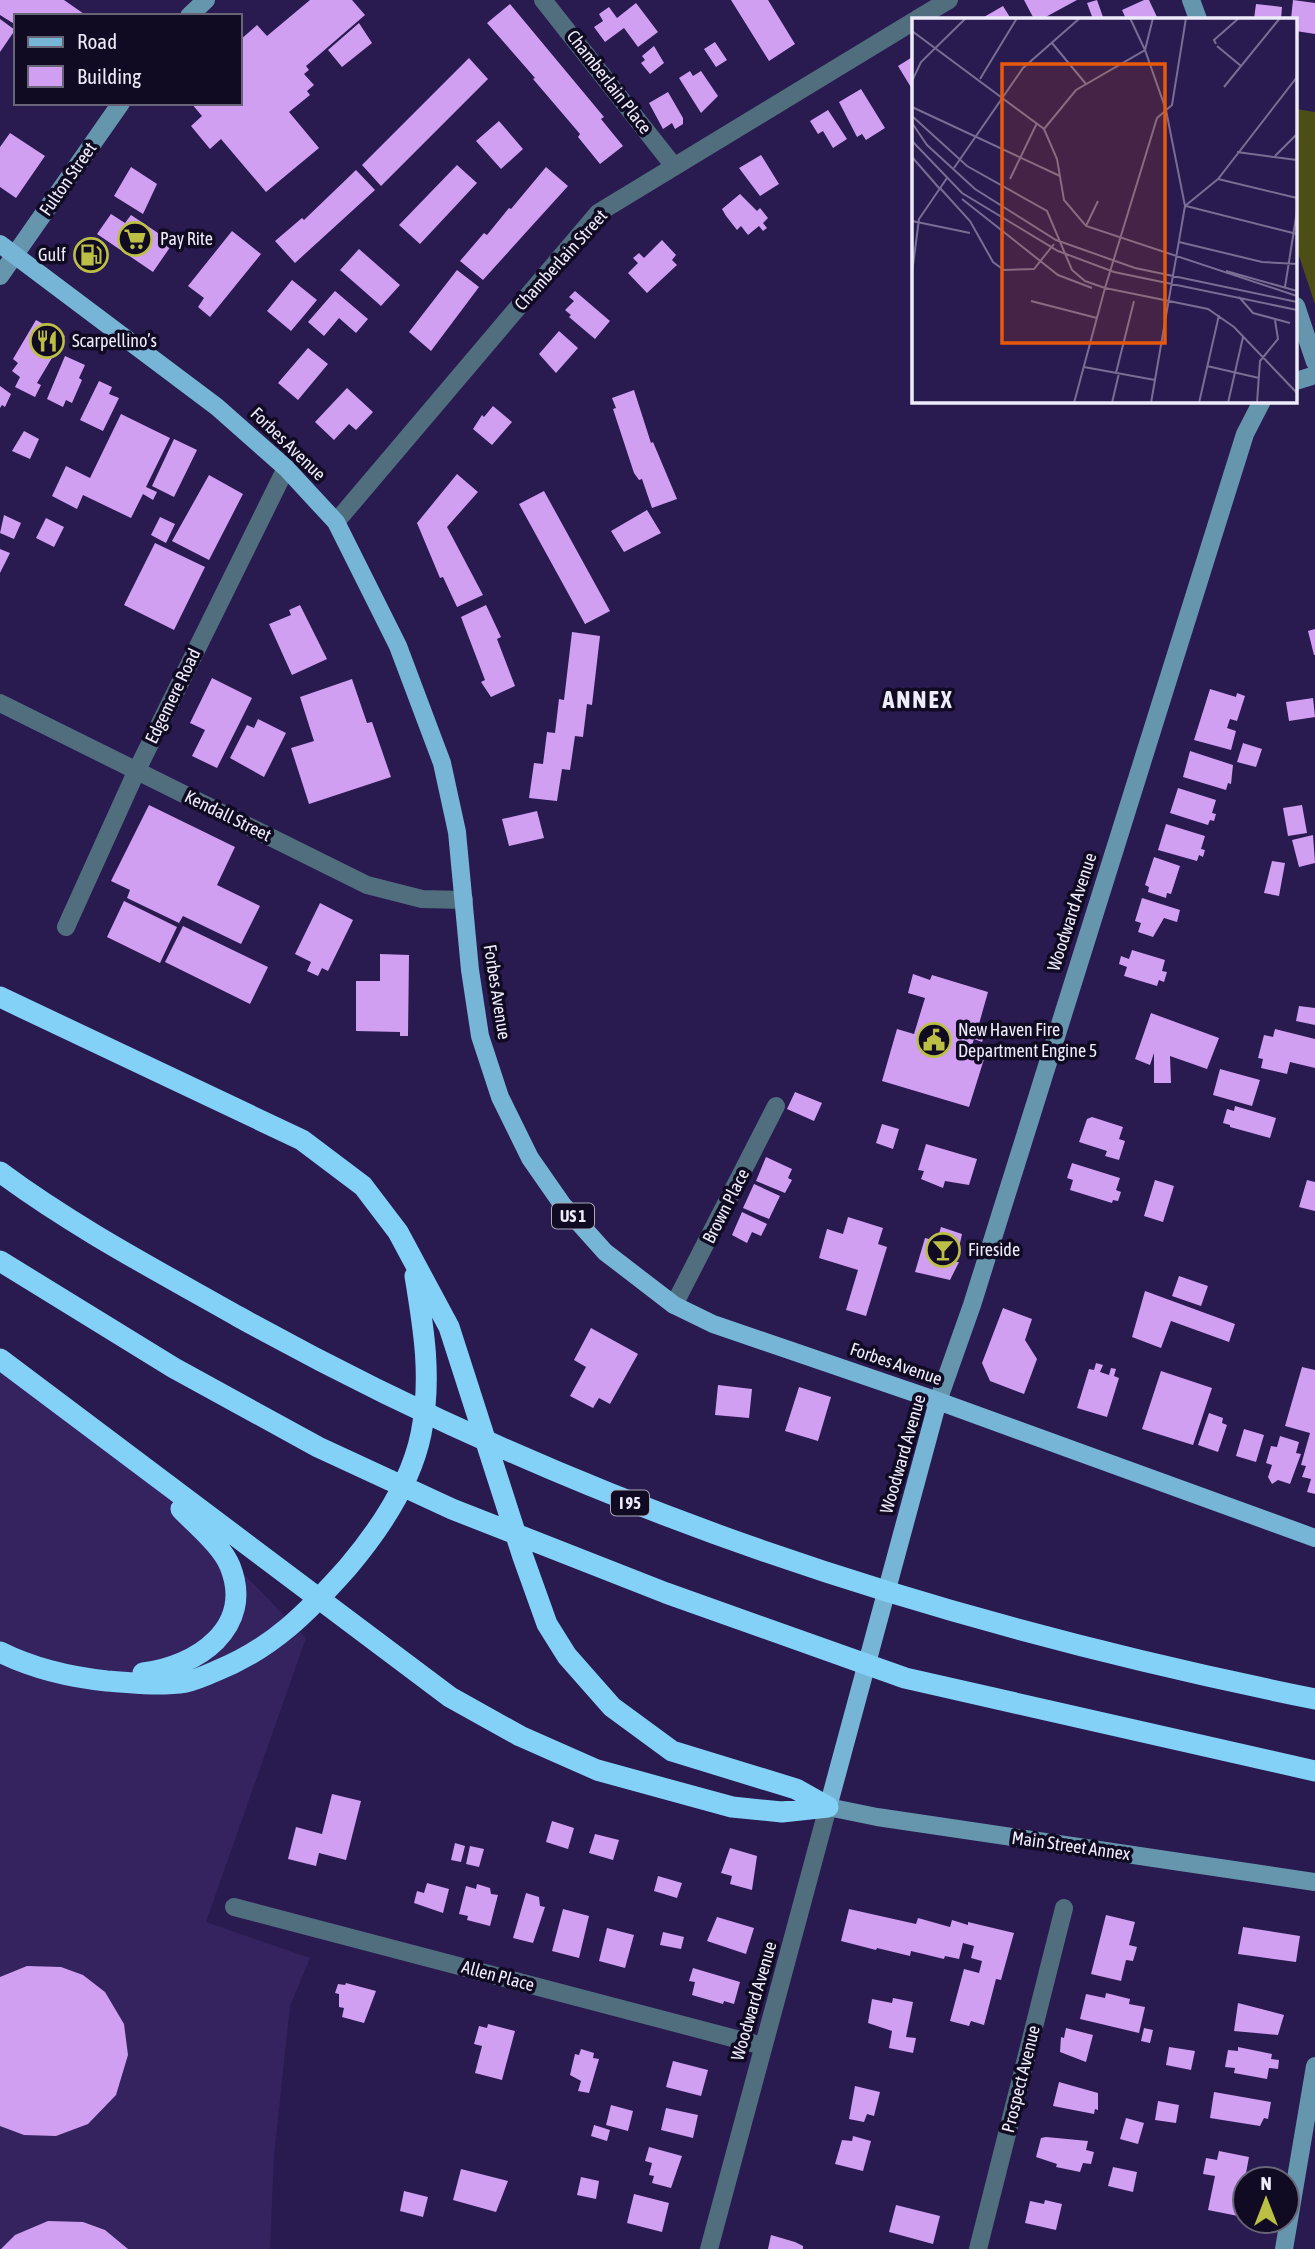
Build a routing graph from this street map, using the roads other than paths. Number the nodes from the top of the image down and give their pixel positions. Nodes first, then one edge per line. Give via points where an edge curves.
1 (206, 0) edge
2 (543, 0) edge
3 (949, 0) edge
4 (1191, 0) edge
5 (191, 14) edge
6 (919, 18) edge
7 (1198, 18) edge
8 (912, 22) edge
9 (120, 105) edge
10 (673, 165) junction
11 (0, 244) edge
12 (16, 254) junction
13 (0, 276) edge
14 (1298, 312) edge
15 (1315, 362) edge
16 (1315, 375) edge
17 (1298, 380) edge
18 (1261, 402) edge
19 (286, 468) junction
20 (336, 522) junction
21 (0, 703) edge
22 (136, 771) junction
23 (464, 900) junction
24 (66, 927) dead end
25 (0, 997) edge
26 (776, 1106) dead end
27 (0, 1172) edge
28 (412, 1257) junction
29 (0, 1261) edge
30 (674, 1305) junction
31 (0, 1359) edge
32 (938, 1401) junction
33 (141, 1467) junction
34 (1315, 1538) edge
35 (319, 1600) junction
36 (0, 1652) edge
37 (89, 1679) junction
38 (1315, 1699) edge
39 (1315, 1770) edge
40 (828, 1807) junction
41 (1315, 1882) edge
42 (234, 1907) dead end
43 (1064, 1908) dead end
44 (763, 2046) junction
45 (1315, 2066) edge
46 (709, 2249) edge
47 (978, 2249) edge
48 (1284, 2249) edge

1 - 5 main road
2 - 10 street, Chamberlain Place
3 - 6 street, Chamberlain Street
4 - 7 main road
8 - 10 street, Chamberlain Street
9 - 12 main road, Fulton Street
10 - 20 street, Chamberlain Street via 598,213
11 - 12 main road, Forbes Avenue / US 1
12 - 13 main road, Fulton Street
12 - 19 main road, Forbes Avenue / US 1 via 217,407
14 - 15 main road
16 - 17 main road
18 - 32 main road, Woodward Avenue via 1245,434
19 - 20 main road, Forbes Avenue / US 1
19 - 22 street, Edgemere Road
20 - 23 main road, Forbes Avenue / US 1 via 398,646 442,763 457,832
21 - 22 street, Kendall Street
22 - 23 street, Kendall Street via 367,885 422,899
22 - 24 street, Edgemere Road
23 - 30 main road, Forbes Avenue / US 1 via 480,1036 500,1097 530,1158 562,1204 605,1252
25 - 28 highway via 302,1140 363,1186
26 - 30 street, Brown Place
27 - 38 highway, I 95 via 137,1260 301,1351 505,1451 643,1508 928,1607 1147,1664
28 - 35 highway via 428,1351 421,1436 397,1499
28 - 40 highway via 449,1327 547,1624 567,1656 612,1707 671,1751 796,1790
29 - 39 highway via 164,1362 318,1447 452,1509 666,1593 905,1678
30 - 32 main road, Forbes Avenue / US 1 via 713,1324
31 - 33 highway
32 - 34 main road, Forbes Avenue / US 1
32 - 40 main road, Woodward Avenue
33 - 35 highway
33 - 37 highway via 230,1566 233,1613 220,1636 187,1663
35 - 37 highway via 258,1651 188,1682
35 - 40 highway via 450,1697 520,1736 597,1770 732,1807 782,1812
36 - 37 highway via 50,1672
40 - 41 main road, Main Street Annex
40 - 44 street, Woodward Avenue
42 - 44 street, Allen Place
43 - 47 street, Prospect Avenue
44 - 46 street, Woodward Avenue
45 - 48 main road

